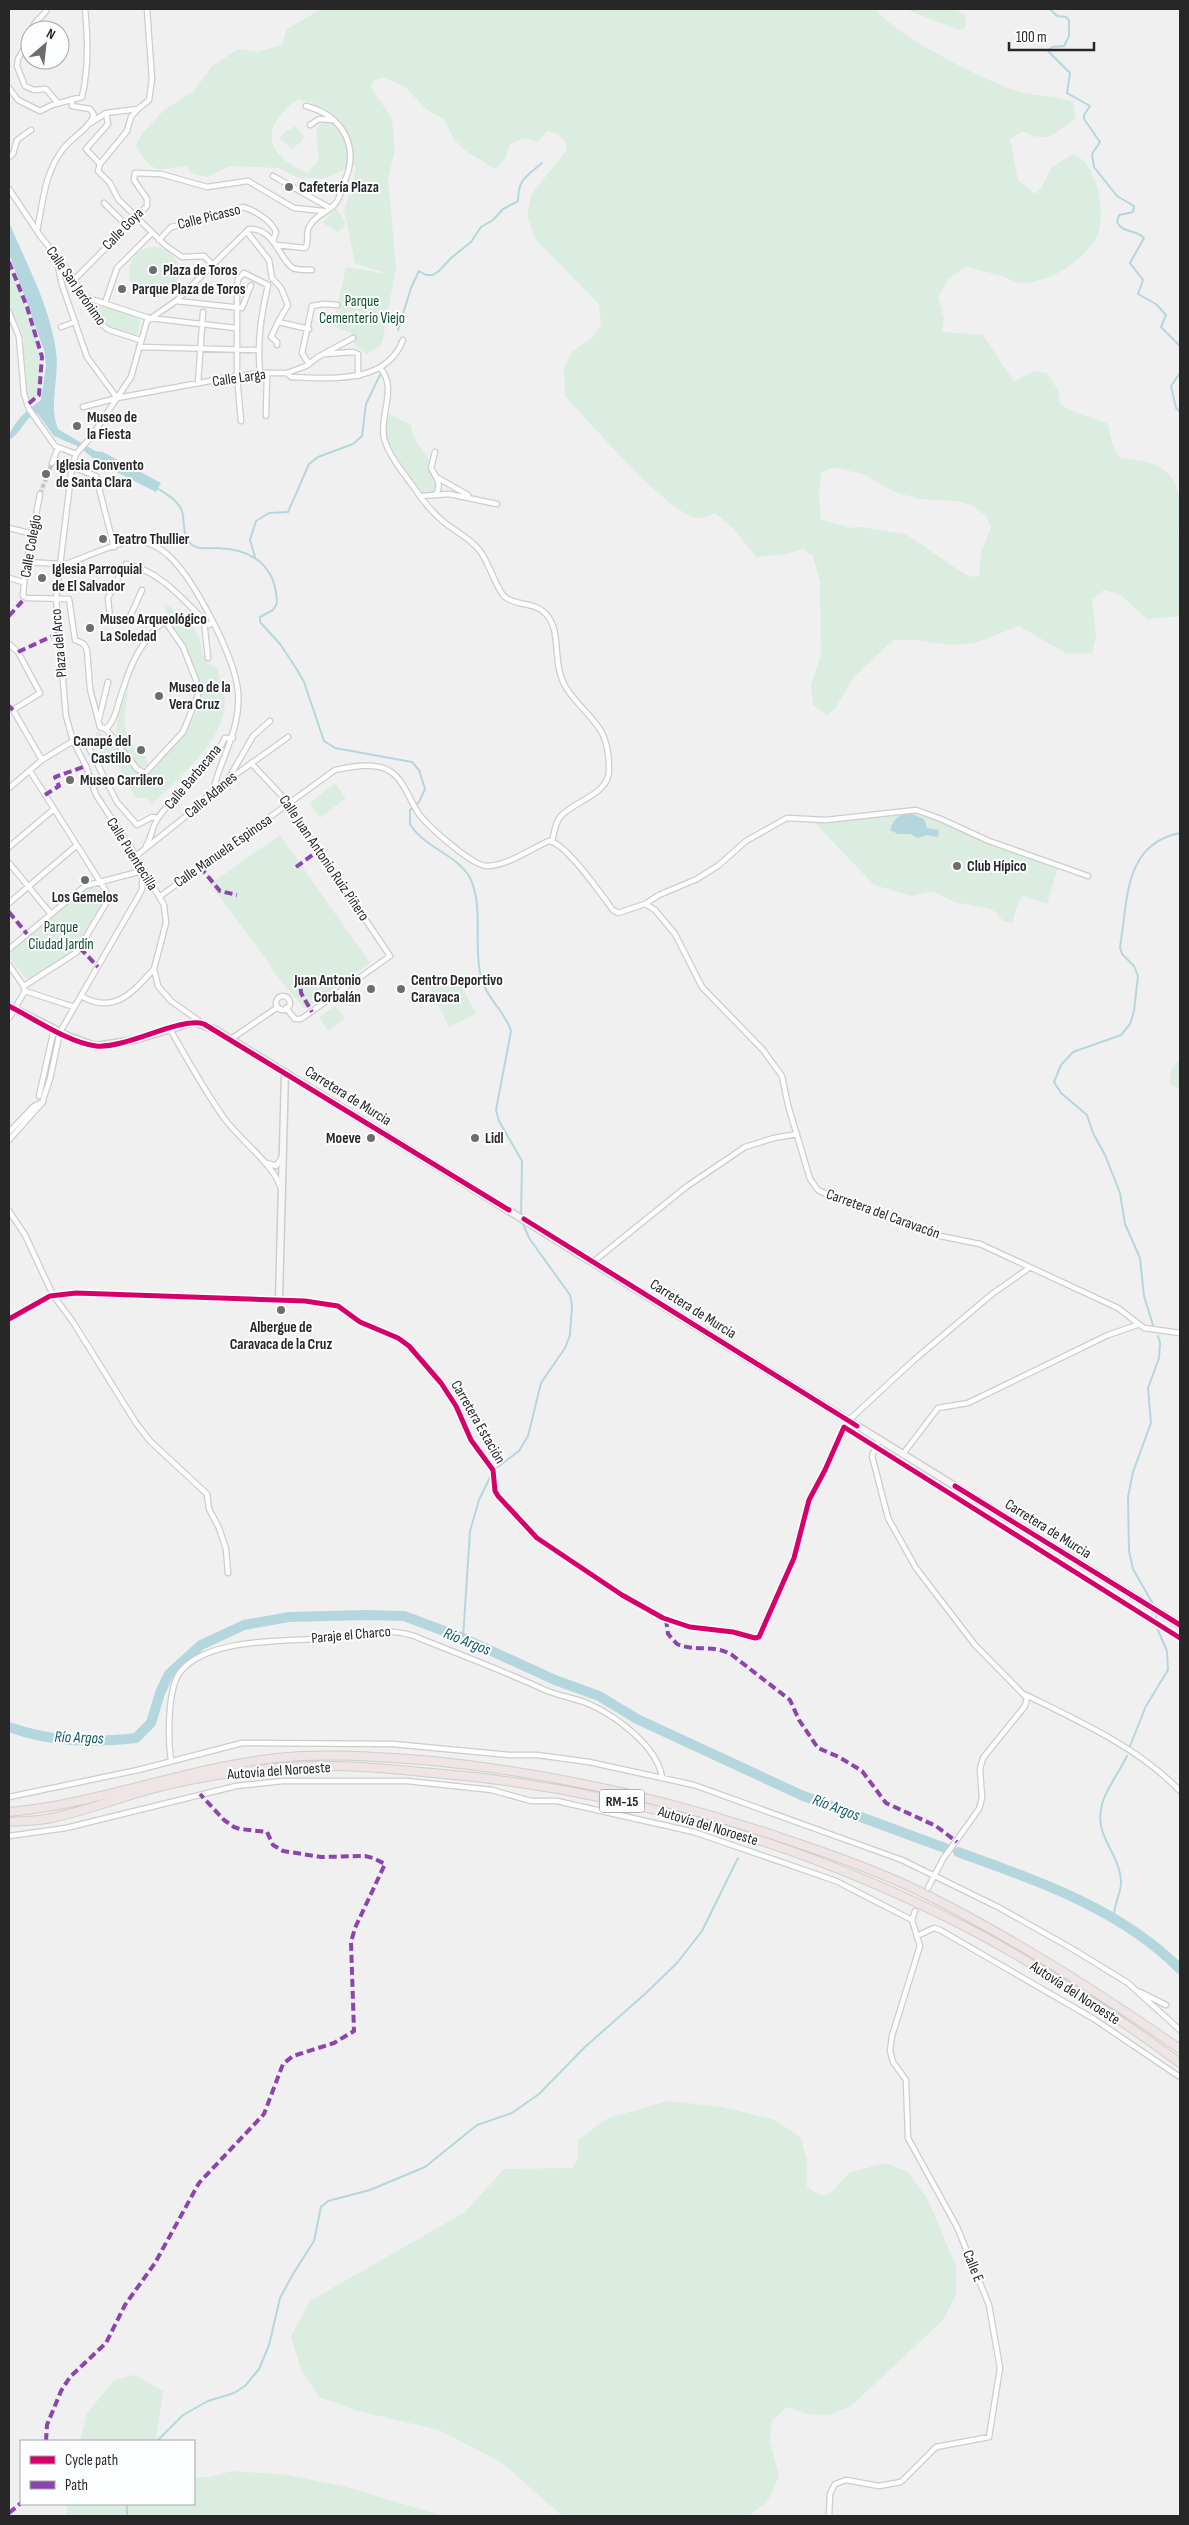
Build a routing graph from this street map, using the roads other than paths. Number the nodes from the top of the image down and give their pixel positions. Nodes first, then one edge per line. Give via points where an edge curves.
1 (47, 9) edge
2 (85, 9) edge
3 (147, 9) edge
4 (36, 20) edge
5 (20, 55) edge
6 (9, 88) edge
7 (72, 99) junction
8 (58, 103) junction
9 (306, 106) dead end
10 (138, 109) junction
11 (106, 114) junction
12 (333, 120) junction
13 (87, 125) junction
14 (310, 125) dead end
15 (31, 130) dead end
16 (9, 157) edge
17 (100, 164) junction
18 (273, 176) dead end
19 (9, 189) edge
20 (104, 203) dead end
21 (330, 208) junction
22 (323, 211) junction
23 (136, 217) junction
24 (128, 226) junction
25 (37, 231) junction
26 (247, 232) junction
27 (152, 233) junction
28 (159, 240) junction
29 (275, 243) junction
30 (61, 260) junction
31 (213, 265) junction
32 (312, 270) dead end
33 (73, 281) junction
34 (251, 285) dead end
35 (81, 296) junction
36 (176, 300) junction
37 (105, 303) junction
38 (337, 305) dead end
39 (238, 307) junction
40 (9, 312) edge
41 (203, 312) dead end
42 (136, 313) junction
43 (149, 318) junction
44 (76, 322) junction
45 (278, 322) junction
46 (202, 324) junction
47 (145, 325) junction
48 (61, 328) dead end
49 (236, 328) junction
50 (309, 329) junction
51 (353, 338) dead end
52 (140, 340) junction
53 (403, 340) dead end
54 (277, 345) dead end
55 (139, 347) junction
56 (201, 348) junction
57 (237, 350) junction
58 (258, 350) junction
59 (323, 354) junction
60 (309, 364) junction
61 (380, 368) junction
62 (260, 373) junction
63 (266, 373) junction
64 (287, 373) junction
65 (237, 376) junction
66 (358, 376) junction
67 (198, 383) junction
68 (117, 398) junction
69 (83, 408) dead end
70 (266, 416) dead end
71 (241, 421) dead end
72 (58, 448) junction
73 (434, 452) dead end
74 (76, 454) junction
75 (52, 463) tunnel mouth
76 (72, 467) junction
77 (437, 477) junction
78 (40, 494) tunnel mouth
79 (419, 495) junction
80 (435, 495) junction
81 (475, 499) junction
82 (497, 504) dead end
83 (9, 528) edge
84 (33, 534) junction
85 (114, 547) junction
86 (28, 562) junction
87 (126, 564) dead end
88 (60, 565) junction
89 (9, 578) edge
90 (118, 578) dead end
91 (24, 582) junction
92 (142, 590) dead end
93 (56, 598) junction
94 (204, 620) junction
95 (213, 622) junction
96 (9, 644) edge
97 (208, 658) dead end
98 (108, 682) dead end
99 (63, 687) joint
100 (95, 707) junction
101 (101, 710) junction
102 (270, 721) dead end
103 (99, 722) junction
104 (106, 729) junction
105 (288, 737) dead end
106 (232, 738) junction
107 (85, 740) dead end
108 (73, 741) junction
109 (42, 760) junction
110 (251, 763) junction
111 (30, 771) junction
112 (228, 779) junction
113 (9, 788) edge
114 (213, 791) junction
115 (288, 805) junction
116 (54, 809) junction
117 (158, 818) junction
118 (552, 842) junction
119 (76, 846) junction
120 (9, 847) edge
121 (144, 850) junction
122 (136, 856) junction
123 (9, 863) edge
124 (142, 871) junction
125 (93, 872) junction
126 (1088, 876) dead end
127 (99, 882) junction
128 (94, 884) junction
129 (28, 886) junction
130 (85, 886) junction
131 (103, 888) junction
132 (159, 897) junction
133 (9, 903) edge
134 (645, 904) junction
135 (51, 914) junction
136 (9, 949) edge
137 (9, 965) edge
138 (154, 969) junction
139 (24, 989) junction
140 (81, 996) junction
141 (12, 1007) edge
142 (74, 1007) junction
143 (278, 1007) junction
144 (286, 1008) junction
145 (185, 1013) junction
146 (9, 1018) edge
147 (202, 1023) junction
148 (184, 1025) junction
149 (170, 1029) junction
150 (57, 1031) junction
151 (231, 1039) junction
152 (285, 1072) junction
153 (39, 1096) dead end
154 (43, 1102) junction
155 (9, 1132) edge
156 (797, 1134) junction
157 (9, 1140) edge
158 (284, 1153) junction
159 (261, 1160) junction
160 (282, 1194) junction
161 (9, 1211) edge
162 (593, 1262) junction
163 (1029, 1268) junction
164 (53, 1295) junction
165 (279, 1300) junction
166 (9, 1319) edge
167 (1137, 1325) junction
168 (1180, 1333) edge
169 (848, 1421) junction
170 (844, 1427) dead end
171 (879, 1439) junction
172 (903, 1454) junction
173 (228, 1573) dead end
174 (1180, 1626) edge
175 (1026, 1695) junction
176 (171, 1761) junction
177 (662, 1777) junction
178 (1180, 1791) edge
179 (9, 1797) edge
180 (9, 1812) edge
181 (9, 1822) edge
182 (9, 1836) edge
183 (935, 1875) junction
184 (928, 1888) dead end
185 (916, 1911) dead end
186 (912, 1920) junction
187 (917, 1936) junction
188 (1136, 1991) junction
189 (1166, 2005) dead end
190 (1180, 2030) edge
191 (1180, 2049) edge
192 (1180, 2063) edge
193 (1180, 2077) edge
194 (829, 2516) edge

1 - 4 street
2 - 7 street via 86,79 82,97
3 - 10 street via 152,79 149,100
5 - 8 street via 17,66 25,86 34,90 46,89
6 - 8 street via 18,100 40,111
7 - 8 street
7 - 13 street via 72,106 93,112
9 - 12 street via 324,112
10 - 11 street
10 - 17 street via 130,117 127,131
11 - 13 street
11 - 17 street via 108,124 86,149
12 - 14 street via 319,119
12 - 21 street via 344,134 351,158 337,201
13 - 25 street via 51,167
15 - 16 street via 16,140 13,154
17 - 23 street via 98,171
18 - 21 street
19 - 25 street, Calle San Jerónimo
20 - 24 street
21 - 22 street
22 - 23 street, Calle Goya via 294,208 248,181 207,187 161,174 135,173 134,180 148,202
22 - 29 street via 308,228 305,248
23 - 24 street, Calle Goya
23 - 27 street
24 - 33 street, Calle Goya
25 - 30 street, Calle San Jerónimo
26 - 29 street via 256,230
26 - 31 street
26 - 45 street via 269,260 272,278 281,288 288,305
27 - 28 street
27 - 37 street via 118,268
28 - 29 street, Calle Picasso via 171,227 243,207 274,226
28 - 31 street via 179,256 204,256
29 - 32 street via 290,266
30 - 33 street, Calle San Jerónimo
30 - 44 street via 57,262 62,285
31 - 36 street
33 - 35 street, Calle San Jerónimo
34 - 39 street via 242,308
35 - 37 street
35 - 52 street, Calle San Jerónimo via 103,327
36 - 39 street
36 - 43 street
37 - 42 street
38 - 50 street via 312,306
39 - 49 street
39 - 58 street via 236,287 244,273 268,285 261,313
40 - 72 street via 18,337 27,405
41 - 46 street
42 - 43 street
42 - 47 street
43 - 46 street
43 - 47 street
44 - 48 street
44 - 68 street via 87,357
45 - 50 street
45 - 54 street via 271,337
46 - 49 street
46 - 56 street
47 - 52 street
49 - 57 street
50 - 60 street via 302,353
51 - 59 street, Calle Larga
52 - 55 street
53 - 61 street
55 - 56 street
55 - 68 street via 134,373
56 - 57 street
56 - 67 street
57 - 58 street
57 - 65 street
58 - 62 street
59 - 60 street, Calle Larga
59 - 66 street via 358,354
60 - 64 street, Calle Larga
61 - 66 street
61 - 79 street via 385,373 388,396 384,439
62 - 63 street, Calle Larga
62 - 65 street, Calle Larga
63 - 64 street, Calle Larga
63 - 70 street
64 - 66 street via 291,377
65 - 67 street, Calle Larga
65 - 71 street
67 - 68 street, Calle Larga
68 - 69 street, Calle Larga
68 - 74 street
72 - 74 street
72 - 75 street
73 - 77 street via 431,468
74 - 76 street, Plaza del Arco
76 - 85 street via 96,476
76 - 88 street, Plaza del Arco
77 - 80 street via 439,485
77 - 81 street
78 - 84 street, Calle Colegio
79 - 80 street
79 - 118 street via 439,518 481,552 505,597 532,604 546,614 555,636 558,673 569,692 596,722 605,739 610,770 606,784 559,818
80 - 81 street via 444,493
81 - 82 street
83 - 84 street
84 - 86 street, Calle Colegio
85 - 88 street
85 - 95 street via 132,541 161,549 176,563
86 - 88 street
86 - 91 street, Calle Colegio
87 - 94 street via 147,572 175,590
88 - 93 street, Plaza del Arco
89 - 91 street
90 - 92 street via 108,598 110,618 128,621
91 - 93 street, Calle Colegio via 25,598
93 - 99 street, Plaza del Arco
93 - 100 street via 69,599 75,640 84,644 87,650
94 - 95 street via 209,625
94 - 97 street
95 - 106 street via 238,692
96 - 109 street via 18,652 40,693 13,710
98 - 101 street
99 - 108 street, Calle Puentecilla
100 - 101 street via 98,712
100 - 103 street
101 - 103 street
102 - 112 street via 254,736
103 - 104 street via 100,727
104 - 104 street via 137,769 145,773 183,732 197,701 196,680 183,647 167,624 163,622 141,646
105 - 110 street, Calle Adanes
106 - 114 street
106 - 117 street, Calle Barbacana via 226,738 215,756
107 - 117 street via 117,802 137,825 152,817
108 - 109 street
108 - 122 street, Calle Puentecilla via 96,795
109 - 111 street
110 - 112 street, Calle Adanes
110 - 115 street, Calle Juan Antonio Ruiz Piñero
111 - 113 street
111 - 116 street
112 - 114 street, Calle Adanes
114 - 121 street, Calle Adanes
115 - 118 street, Calle Manuela Espinosa via 335,770 378,767 393,773 428,824 479,864 496,865
115 - 132 street, Calle Manuela Espinosa
115 - 144 street, Calle Juan Antonio Ruiz Piñero via 389,958 301,1020 295,1019
116 - 119 street
116 - 120 street
117 - 121 street, Calle Barbacana via 152,838
118 - 134 street via 569,855 612,910 621,913
119 - 125 street
119 - 129 street
121 - 122 street, Calle Adanes
122 - 124 street, Calle Puentecilla
123 - 129 street
124 - 127 street
124 - 132 street, Calle Puentecilla
124 - 140 street via 142,889
125 - 127 street
125 - 130 street
126 - 134 street via 989,841 942,819 906,810 826,820 785,819 746,841 697,879
127 - 128 street
127 - 131 street
128 - 130 street
128 - 131 street
129 - 133 street
129 - 135 street
130 - 135 street
131 - 139 street via 108,896 107,903 79,950
132 - 138 street, Calle Puentecilla via 167,918
134 - 156 street, Carretera del Caravacón via 655,910 675,934 702,987 779,1071
135 - 136 street
137 - 139 street
138 - 140 street via 132,992 118,1000 97,1004
138 - 145 street via 160,990
139 - 141 street
139 - 142 street
140 - 142 street
141 - 146 street
141 - 150 main road
142 - 150 street
143 - 144 street
143 - 144 street via 277,999 283,996 289,1000
143 - 151 street
145 - 147 street
145 - 148 street via 188,1018
147 - 148 main road
147 - 151 main road, Carretera de Murcia
148 - 149 main road
149 - 150 main road via 104,1046 87,1044
149 - 159 street via 223,1117
150 - 153 street
150 - 154 street
151 - 152 main road, Carretera de Murcia
152 - 158 main road
152 - 162 main road, Carretera de Murcia
154 - 155 street via 34,1106
154 - 157 street
156 - 162 street via 745,1147 686,1187
156 - 163 street, Carretera del Caravacón via 810,1179 825,1193 930,1234 980,1244
158 - 159 street via 276,1166
158 - 160 main road
159 - 160 street via 275,1174
160 - 165 main road
161 - 164 street via 25,1235
162 - 169 main road, Carretera de Murcia
163 - 167 street, Carretera del Caravacón via 1118,1308
163 - 169 street via 992,1294
164 - 165 street, Carretera Estación via 76,1293
164 - 166 street, Carretera Estación
164 - 173 street via 150,1441 207,1494 209,1509 226,1549
165 - 170 street, Carretera Estación via 331,1304 360,1322 404,1342 448,1393 471,1440 493,1470 494,1491 532,1534 627,1598 663,1618 690,1627 759,1637 794,1558 809,1500
167 - 168 street, Carretera del Caravacón via 1150,1330
167 - 172 street via 1108,1335 968,1403 938,1408
169 - 171 main road, Carretera de Murcia
171 - 172 main road, Carretera de Murcia
171 - 175 street via 872,1456 888,1518 916,1568 979,1650
172 - 174 main road, Carretera de Murcia
175 - 178 street via 1115,1742 1154,1767
175 - 183 street via 1025,1706 983,1758 979,1809
176 - 177 street via 242,1743 367,1743 562,1758
176 - 177 street, Paraje el Charco via 172,1692 178,1676 191,1662 210,1652 255,1642 386,1631 414,1636 503,1670 557,1695 588,1704 643,1741 657,1761
176 - 179 street
177 - 183 street via 694,1785 866,1845
180 - 191 highway, Autovía del Noroeste / RM-15 via 56,1806 240,1762 303,1756 391,1757 544,1775 625,1792 754,1828 916,1890 1010,1940
181 - 192 highway, Autovía del Noroeste / RM-15 via 50,1818 149,1790 230,1773 309,1766 460,1775 530,1783 622,1801 792,1852 896,1894 965,1927 1038,1968
182 - 186 street via 66,1828 236,1786 283,1781 407,1781 492,1790 531,1801 557,1801 694,1832 836,1881
183 - 184 street
183 - 188 street via 1063,1943
185 - 186 street
186 - 187 street, Calle E
187 - 193 street via 934,1928 940,1930 1094,2019
187 - 194 street, Calle E via 920,1946 890,2051 893,2062 906,2080 908,2138 957,2227 989,2305 999,2361 998,2387 989,2437 936,2447 901,2482 879,2486 846,2480 835,2484 830,2494
188 - 189 street
188 - 190 street

